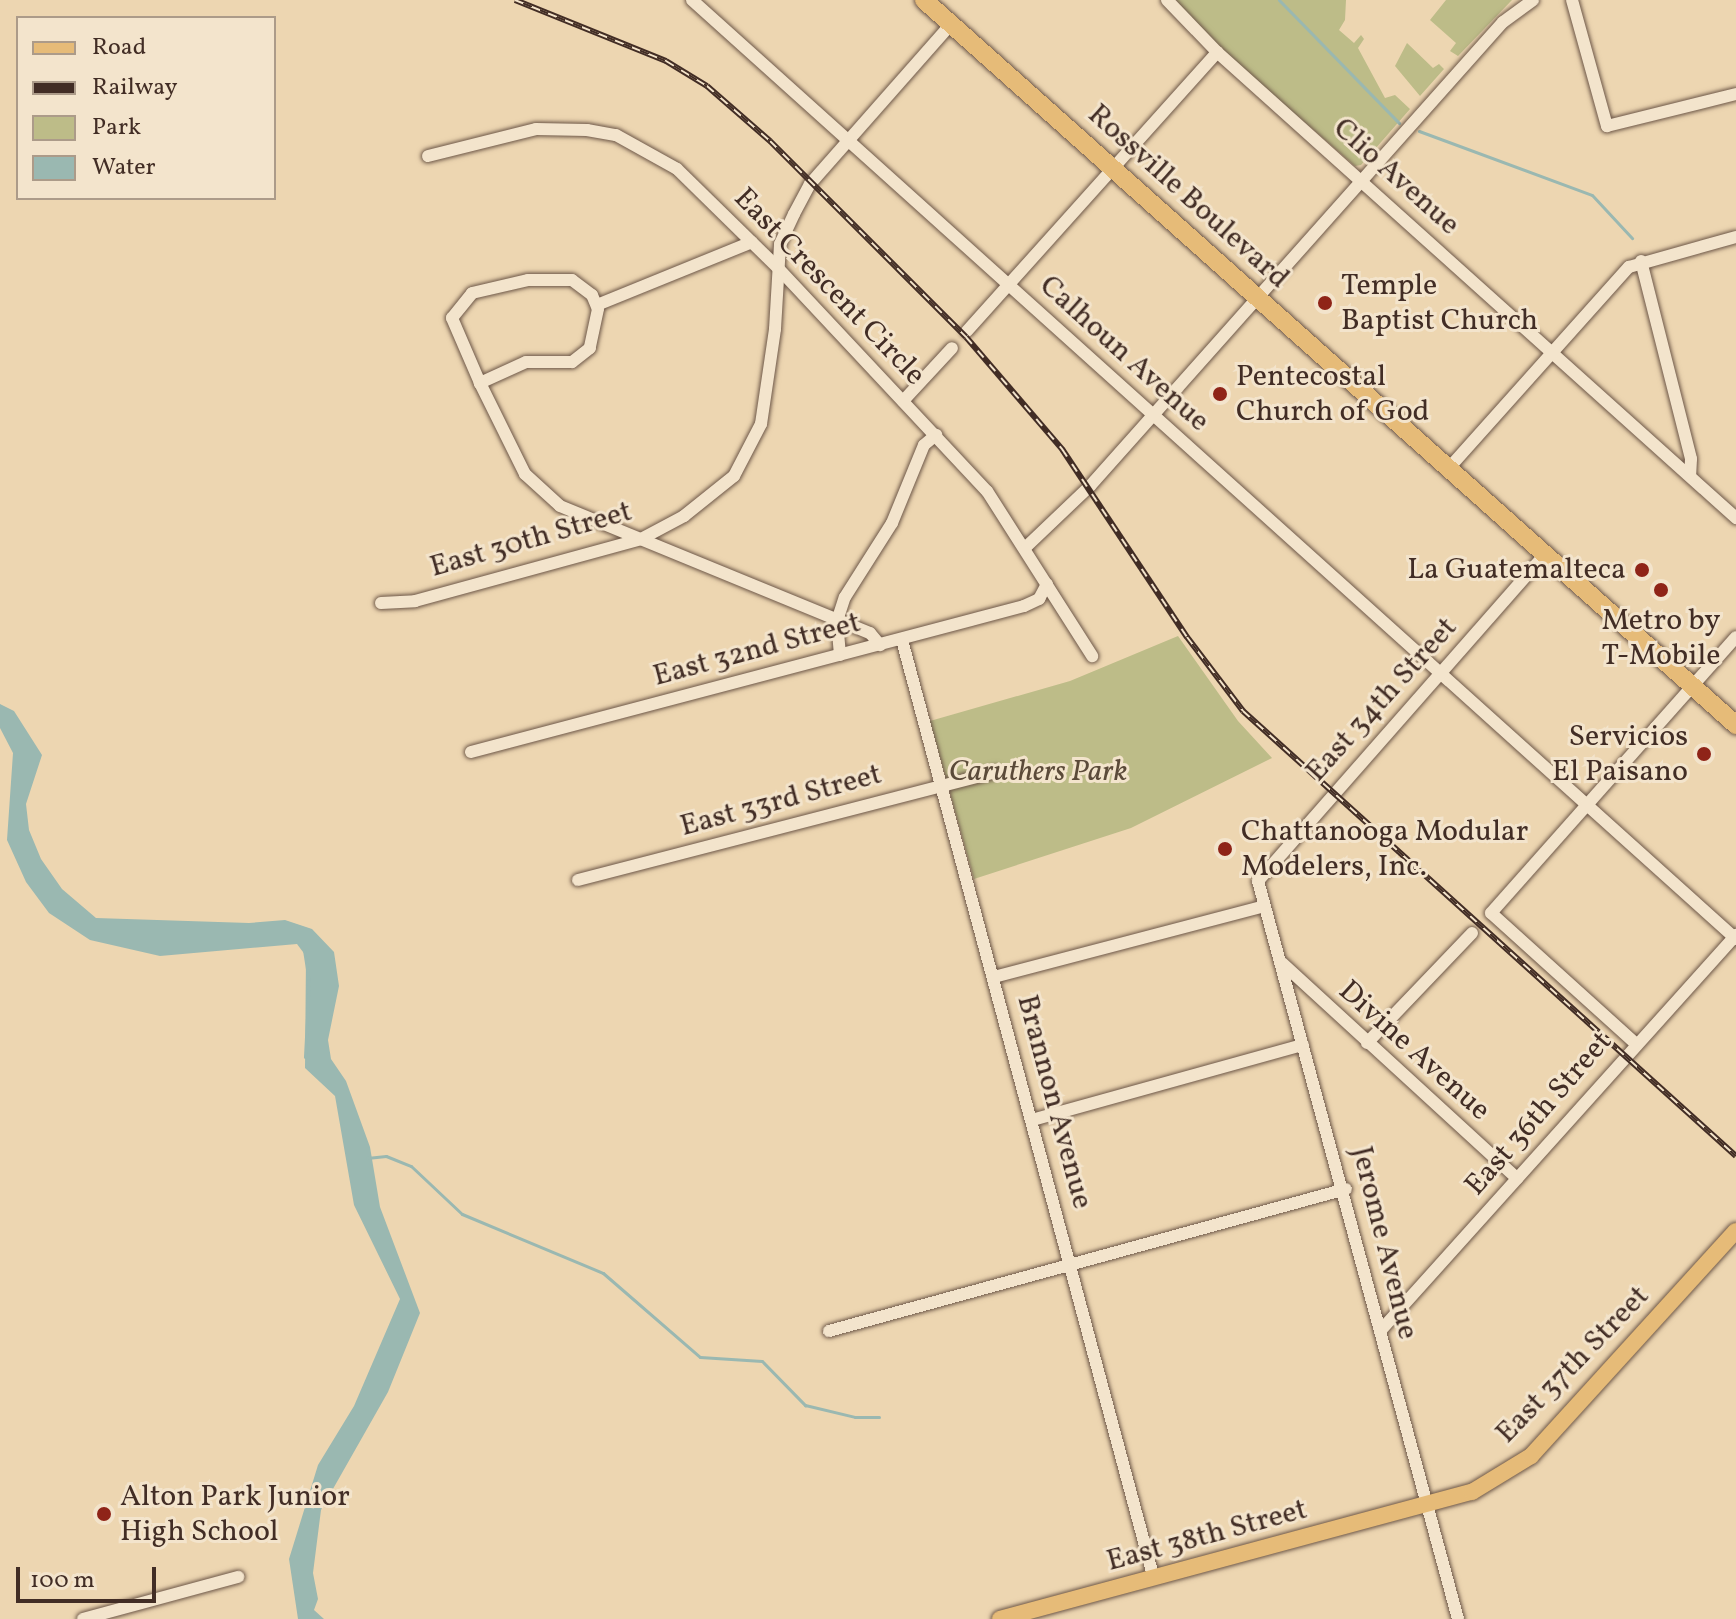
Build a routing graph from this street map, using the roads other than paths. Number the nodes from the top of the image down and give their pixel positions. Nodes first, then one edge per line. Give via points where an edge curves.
1 (692, 0) edge
2 (924, 0) edge
3 (1167, 0) edge
4 (1533, 0) edge
5 (1572, 0) edge
6 (951, 24) junction
7 (1217, 52) junction
8 (1736, 94) edge
9 (849, 139) junction
10 (428, 156) dead end
11 (1114, 169) junction
12 (1361, 181) junction
13 (1736, 237) edge
14 (752, 242) junction
15 (1641, 261) junction
16 (778, 268) junction
17 (1010, 286) junction
18 (1258, 296) junction
19 (597, 305) junction
20 (967, 331) dead end
21 (952, 348) dead end
22 (1550, 352) junction
23 (480, 383) junction
24 (903, 401) junction
25 (1153, 416) junction
26 (936, 435) junction
27 (1449, 468) junction
28 (1690, 476) junction
29 (1736, 518) edge
30 (641, 539) junction
31 (1027, 546) junction
32 (1545, 554) junction
33 (1047, 584) junction
34 (381, 603) dead end
35 (837, 621) junction
36 (1736, 637) edge
37 (902, 640) junction
38 (880, 645) junction
39 (840, 655) junction
40 (1092, 656) dead end
41 (1441, 674) junction
42 (1693, 686) junction
43 (1736, 725) edge
44 (471, 752) dead end
45 (996, 772) dead end
46 (943, 786) junction
47 (1586, 805) junction
48 (578, 880) dead end
49 (1258, 881) joint
50 (1264, 906) junction
51 (1472, 933) dead end
52 (1735, 937) edge
53 (1279, 961) junction
54 (994, 977) junction
55 (1367, 1043) junction
56 (1635, 1043) junction
57 (1303, 1045) junction
58 (1032, 1120) junction
59 (1517, 1178) junction
60 (1346, 1189) junction
61 (1736, 1231) edge
62 (1070, 1264) junction
63 (1382, 1329) junction
64 (829, 1331) dead end
65 (1428, 1506) junction
66 (238, 1577) dead end
67 (1154, 1579) junction
68 (113, 1615) edge
69 (83, 1619) edge
70 (1000, 1619) edge
71 (1458, 1619) edge

1 - 9 street, Calhoun Avenue
2 - 6 highway, Rossville Boulevard
3 - 7 street, Clio Avenue
4 - 12 street via 1503,22
5 - 8 street via 1607,126
6 - 9 street, East 30th Street
6 - 11 highway, Rossville Boulevard
7 - 11 street
7 - 12 street, Clio Avenue
9 - 16 street, East 30th Street via 805,194 780,244
9 - 17 street, Calhoun Avenue
10 - 14 street, East Crescent Circle via 536,129 616,135 677,169
11 - 17 street
11 - 18 highway, Rossville Boulevard
12 - 18 street
12 - 22 street, Clio Avenue
13 - 15 street
14 - 16 street, East Crescent Circle
14 - 19 street
15 - 22 street via 1617,278
15 - 28 street via 1691,459
16 - 24 street, East Crescent Circle
16 - 30 street, East 30th Street via 768,384 761,424 748,453 734,476 708,499
17 - 20 street
17 - 25 street, Calhoun Avenue
18 - 25 street
18 - 27 highway, Rossville Boulevard
19 - 23 street via 597,329 581,357 572,362 526,362
19 - 23 street via 572,280 528,280 472,293 452,318
21 - 24 street
22 - 27 street
22 - 28 street, Clio Avenue
23 - 30 street via 525,474 541,493 582,519
24 - 26 street, East Crescent Circle
25 - 31 street
25 - 41 street, Calhoun Avenue
26 - 31 street, East Crescent Circle
26 - 35 street via 924,445 892,523 845,597
27 - 32 highway, Rossville Boulevard
28 - 29 street, Clio Avenue
30 - 34 street, East 30th Street via 415,601
30 - 35 street
31 - 33 street, East Crescent Circle
32 - 41 street, East 34th Street
32 - 42 highway, Rossville Boulevard
33 - 37 street, East 32nd Street via 1039,599 1024,606
33 - 40 street, East Crescent Circle
35 - 38 street via 870,633
35 - 39 street
36 - 42 street
37 - 38 street, East 32nd Street
37 - 46 street, Brannon Avenue
38 - 39 street, East 32nd Street
39 - 44 street, East 32nd Street
41 - 47 street, Calhoun Avenue
41 - 49 street, East 34th Street
42 - 43 highway, Rossville Boulevard
42 - 47 street
45 - 46 street, East 33rd Street
46 - 48 street, East 33rd Street
46 - 54 street, Brannon Avenue
47 - 52 street, Calhoun Avenue
47 - 56 street via 1491,913
49 - 50 street, Jerome Avenue
50 - 53 street, Jerome Avenue
50 - 54 street
51 - 55 street
52 - 56 street, East 36th Street
53 - 55 street, Divine Avenue
53 - 57 street, Jerome Avenue
54 - 58 street, Brannon Avenue
55 - 59 street, Divine Avenue
56 - 59 street, East 36th Street
57 - 58 street
57 - 60 street, Jerome Avenue
58 - 62 street, Brannon Avenue
59 - 63 street, East 36th Street
60 - 62 street
60 - 63 street, Jerome Avenue
61 - 65 main road, East 37th Street via 1531,1456 1472,1492
62 - 64 street
62 - 67 street, Brannon Avenue
63 - 65 street, Jerome Avenue
65 - 67 main road, East 38th Street
65 - 71 street, Jerome Avenue
66 - 68 street
67 - 70 main road, East 38th Street
68 - 69 street

